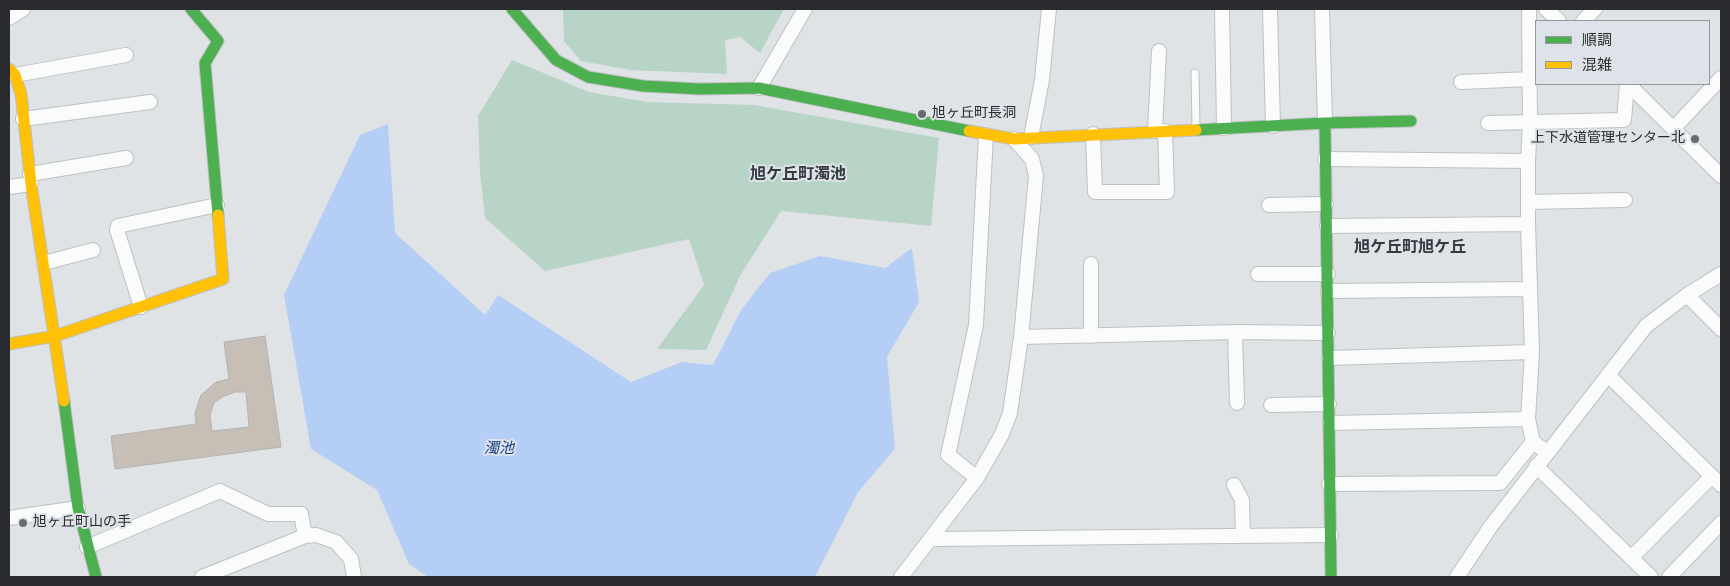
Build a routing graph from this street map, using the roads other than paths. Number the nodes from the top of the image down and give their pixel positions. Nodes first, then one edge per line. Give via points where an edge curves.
1 (23, 9) edge
2 (191, 9) edge
3 (512, 9) edge
4 (805, 9) edge
5 (1049, 9) edge
6 (1222, 9) edge
7 (1270, 9) edge
8 (1322, 9) edge
9 (1530, 9) edge
10 (1546, 9) edge
11 (1595, 9) edge
12 (9, 18) edge
13 (1558, 20) edge
14 (1584, 20) edge
15 (1159, 52) dead end
16 (126, 55) dead end
17 (12, 72) edge
18 (1195, 73) dead end
19 (1721, 78) edge
20 (1530, 79) junction
21 (1461, 82) dead end
22 (1627, 85) edge
23 (1628, 85) edge
24 (759, 88) junction
25 (150, 102) dead end
26 (24, 119) junction
27 (1411, 121) dead end
28 (1530, 122) junction
29 (1325, 123) junction
30 (1488, 123) dead end
31 (1273, 126) junction
32 (1224, 128) junction
33 (1196, 129) junction
34 (1673, 129) junction
35 (1160, 131) junction
36 (1093, 134) junction
37 (986, 135) junction
38 (1031, 137) junction
39 (1014, 139) junction
40 (126, 158) dead end
41 (1326, 159) junction
42 (1528, 161) junction
43 (1721, 176) edge
44 (30, 179) junction
45 (9, 186) edge
46 (1626, 200) dead end
47 (1528, 202) junction
48 (1269, 204) dead end
49 (1326, 204) junction
50 (217, 205) junction
51 (1528, 224) junction
52 (1327, 226) junction
53 (93, 250) dead end
54 (44, 262) junction
55 (1090, 264) dead end
56 (1258, 274) dead end
57 (1328, 274) junction
58 (1721, 274) edge
59 (1530, 289) junction
60 (1328, 291) junction
61 (1686, 295) junction
62 (141, 307) junction
63 (1721, 330) edge
64 (1236, 332) junction
65 (1328, 333) junction
66 (55, 336) junction
67 (1091, 336) junction
68 (1021, 337) junction
69 (9, 344) edge
70 (1532, 352) junction
71 (1329, 358) junction
72 (1608, 375) junction
73 (1237, 403) dead end
74 (1329, 404) junction
75 (1271, 405) dead end
76 (1528, 419) junction
77 (1330, 423) junction
78 (1534, 442) junction
79 (1547, 452) junction
80 (1536, 466) junction
81 (978, 478) junction
82 (1718, 481) edge
83 (1234, 484) dead end
84 (1329, 484) junction
85 (78, 508) junction
86 (9, 518) edge
87 (1721, 523) edge
88 (1331, 535) junction
89 (305, 536) junction
90 (1243, 536) junction
91 (931, 539) junction
92 (87, 547) junction
93 (1631, 558) junction
94 (96, 577) edge
95 (202, 577) edge
96 (354, 577) edge
97 (902, 577) edge
98 (1332, 577) edge
99 (1456, 577) edge
100 (1651, 577) edge
101 (1669, 577) edge

1 - 12 street
2 - 50 street via 218,41 205,63
3 - 24 street via 556,60 588,78 643,86
4 - 24 street
5 - 38 street via 1042,80
6 - 32 street
7 - 31 street
8 - 29 street
9 - 20 street
10 - 13 street
11 - 14 street
15 - 35 street
16 - 17 street
17 - 26 street
18 - 33 lane
19 - 34 street
20 - 21 street
20 - 28 street
22 - 28 street via 1624,120
23 - 34 street
24 - 37 street
25 - 26 street
26 - 44 street
27 - 29 street
28 - 30 street
28 - 42 street
29 - 31 street
29 - 41 street
31 - 32 street
32 - 33 street
33 - 35 street
34 - 43 street
35 - 36 street
35 - 36 street via 1167,192 1095,192
36 - 38 street
37 - 39 street
37 - 81 street via 976,324 948,455
38 - 39 street
39 - 68 street via 1032,159 1036,176
40 - 44 street
41 - 42 street
41 - 49 street
42 - 47 street
44 - 45 street
44 - 54 street
46 - 47 street
47 - 51 street
48 - 49 street
49 - 52 street
50 - 62 street via 223,279
50 - 62 street via 118,226
51 - 52 street
51 - 59 street
52 - 57 street
53 - 54 street
54 - 66 street
55 - 67 street
56 - 57 street
57 - 60 street
58 - 61 street
59 - 60 street
59 - 70 street
60 - 65 street
61 - 63 street
61 - 72 street via 1646,326
62 - 66 street
64 - 65 street
64 - 67 street
64 - 73 street
65 - 71 street
66 - 69 street
66 - 85 street
67 - 68 street
68 - 81 street via 1010,413
70 - 71 street
70 - 76 street
71 - 74 street
72 - 79 street
72 - 82 street
74 - 75 street
74 - 77 street
76 - 77 street
76 - 78 street
77 - 84 street
78 - 79 street
78 - 84 street via 1500,483
79 - 80 street
80 - 93 street
80 - 99 street
81 - 91 street
82 - 93 street
83 - 90 street via 1242,500
84 - 88 street
85 - 86 street
85 - 92 street
87 - 101 street
88 - 90 street
88 - 98 street
89 - 92 street via 301,514 268,514 220,491
89 - 95 street
89 - 96 street via 316,535 336,542 351,559
90 - 91 street
91 - 97 street
92 - 94 street
93 - 100 street

